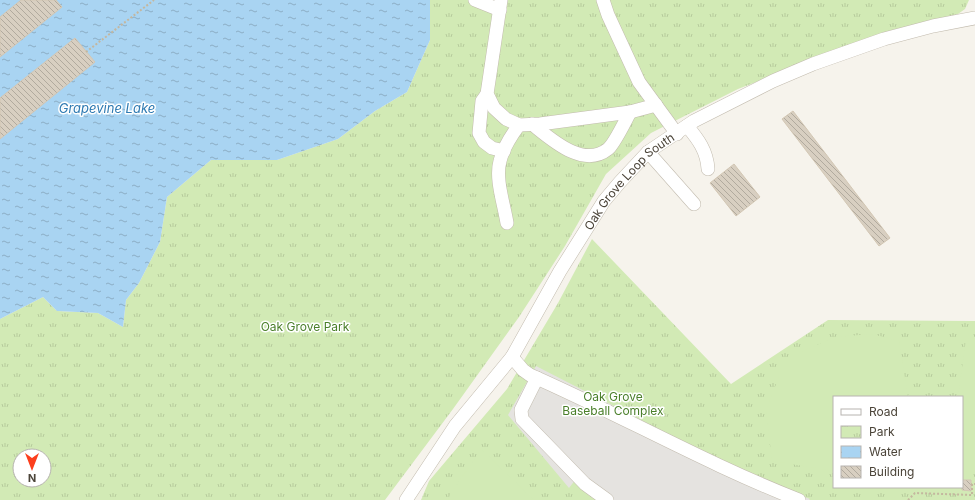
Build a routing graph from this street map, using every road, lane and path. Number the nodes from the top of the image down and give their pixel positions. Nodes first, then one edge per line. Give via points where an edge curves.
1 (154, 0) edge
2 (475, 0) edge
3 (603, 0) edge
4 (500, 5) edge
5 (975, 18) edge
6 (86, 52) dead end
7 (487, 94) junction
8 (656, 105) junction
9 (630, 112) junction
10 (526, 125) junction
11 (682, 130) junction
12 (504, 151) junction
13 (648, 152) junction
14 (708, 169) dead end
15 (694, 204) dead end
16 (507, 223) dead end
17 (512, 357) junction
18 (537, 378) junction
19 (975, 484) edge
20 (406, 500) edge
21 (607, 500) edge
22 (799, 500) edge
23 (908, 500) edge

1 - 6 path
2 - 4 street
3 - 8 street via 639,82
4 - 7 street
5 - 11 street, Oak Grove Loop South via 884,39 841,54 773,81
7 - 10 street via 494,108 506,119
7 - 12 street via 482,101 479,133 484,142 492,148
8 - 9 street
8 - 11 street
9 - 10 street
9 - 10 street via 608,149 593,156 564,149
10 - 12 street via 508,142
11 - 13 street, Oak Grove Loop South
11 - 14 street via 698,139 707,158
12 - 16 street via 500,162 499,184
13 - 15 street
13 - 17 street, Oak Grove Loop South via 604,201 560,271
17 - 18 street via 523,370
17 - 20 street, Oak Grove Loop South via 455,426
18 - 21 street via 521,410 522,420 585,484
18 - 22 street via 758,484
19 - 23 path via 972,484 972,495 915,493

